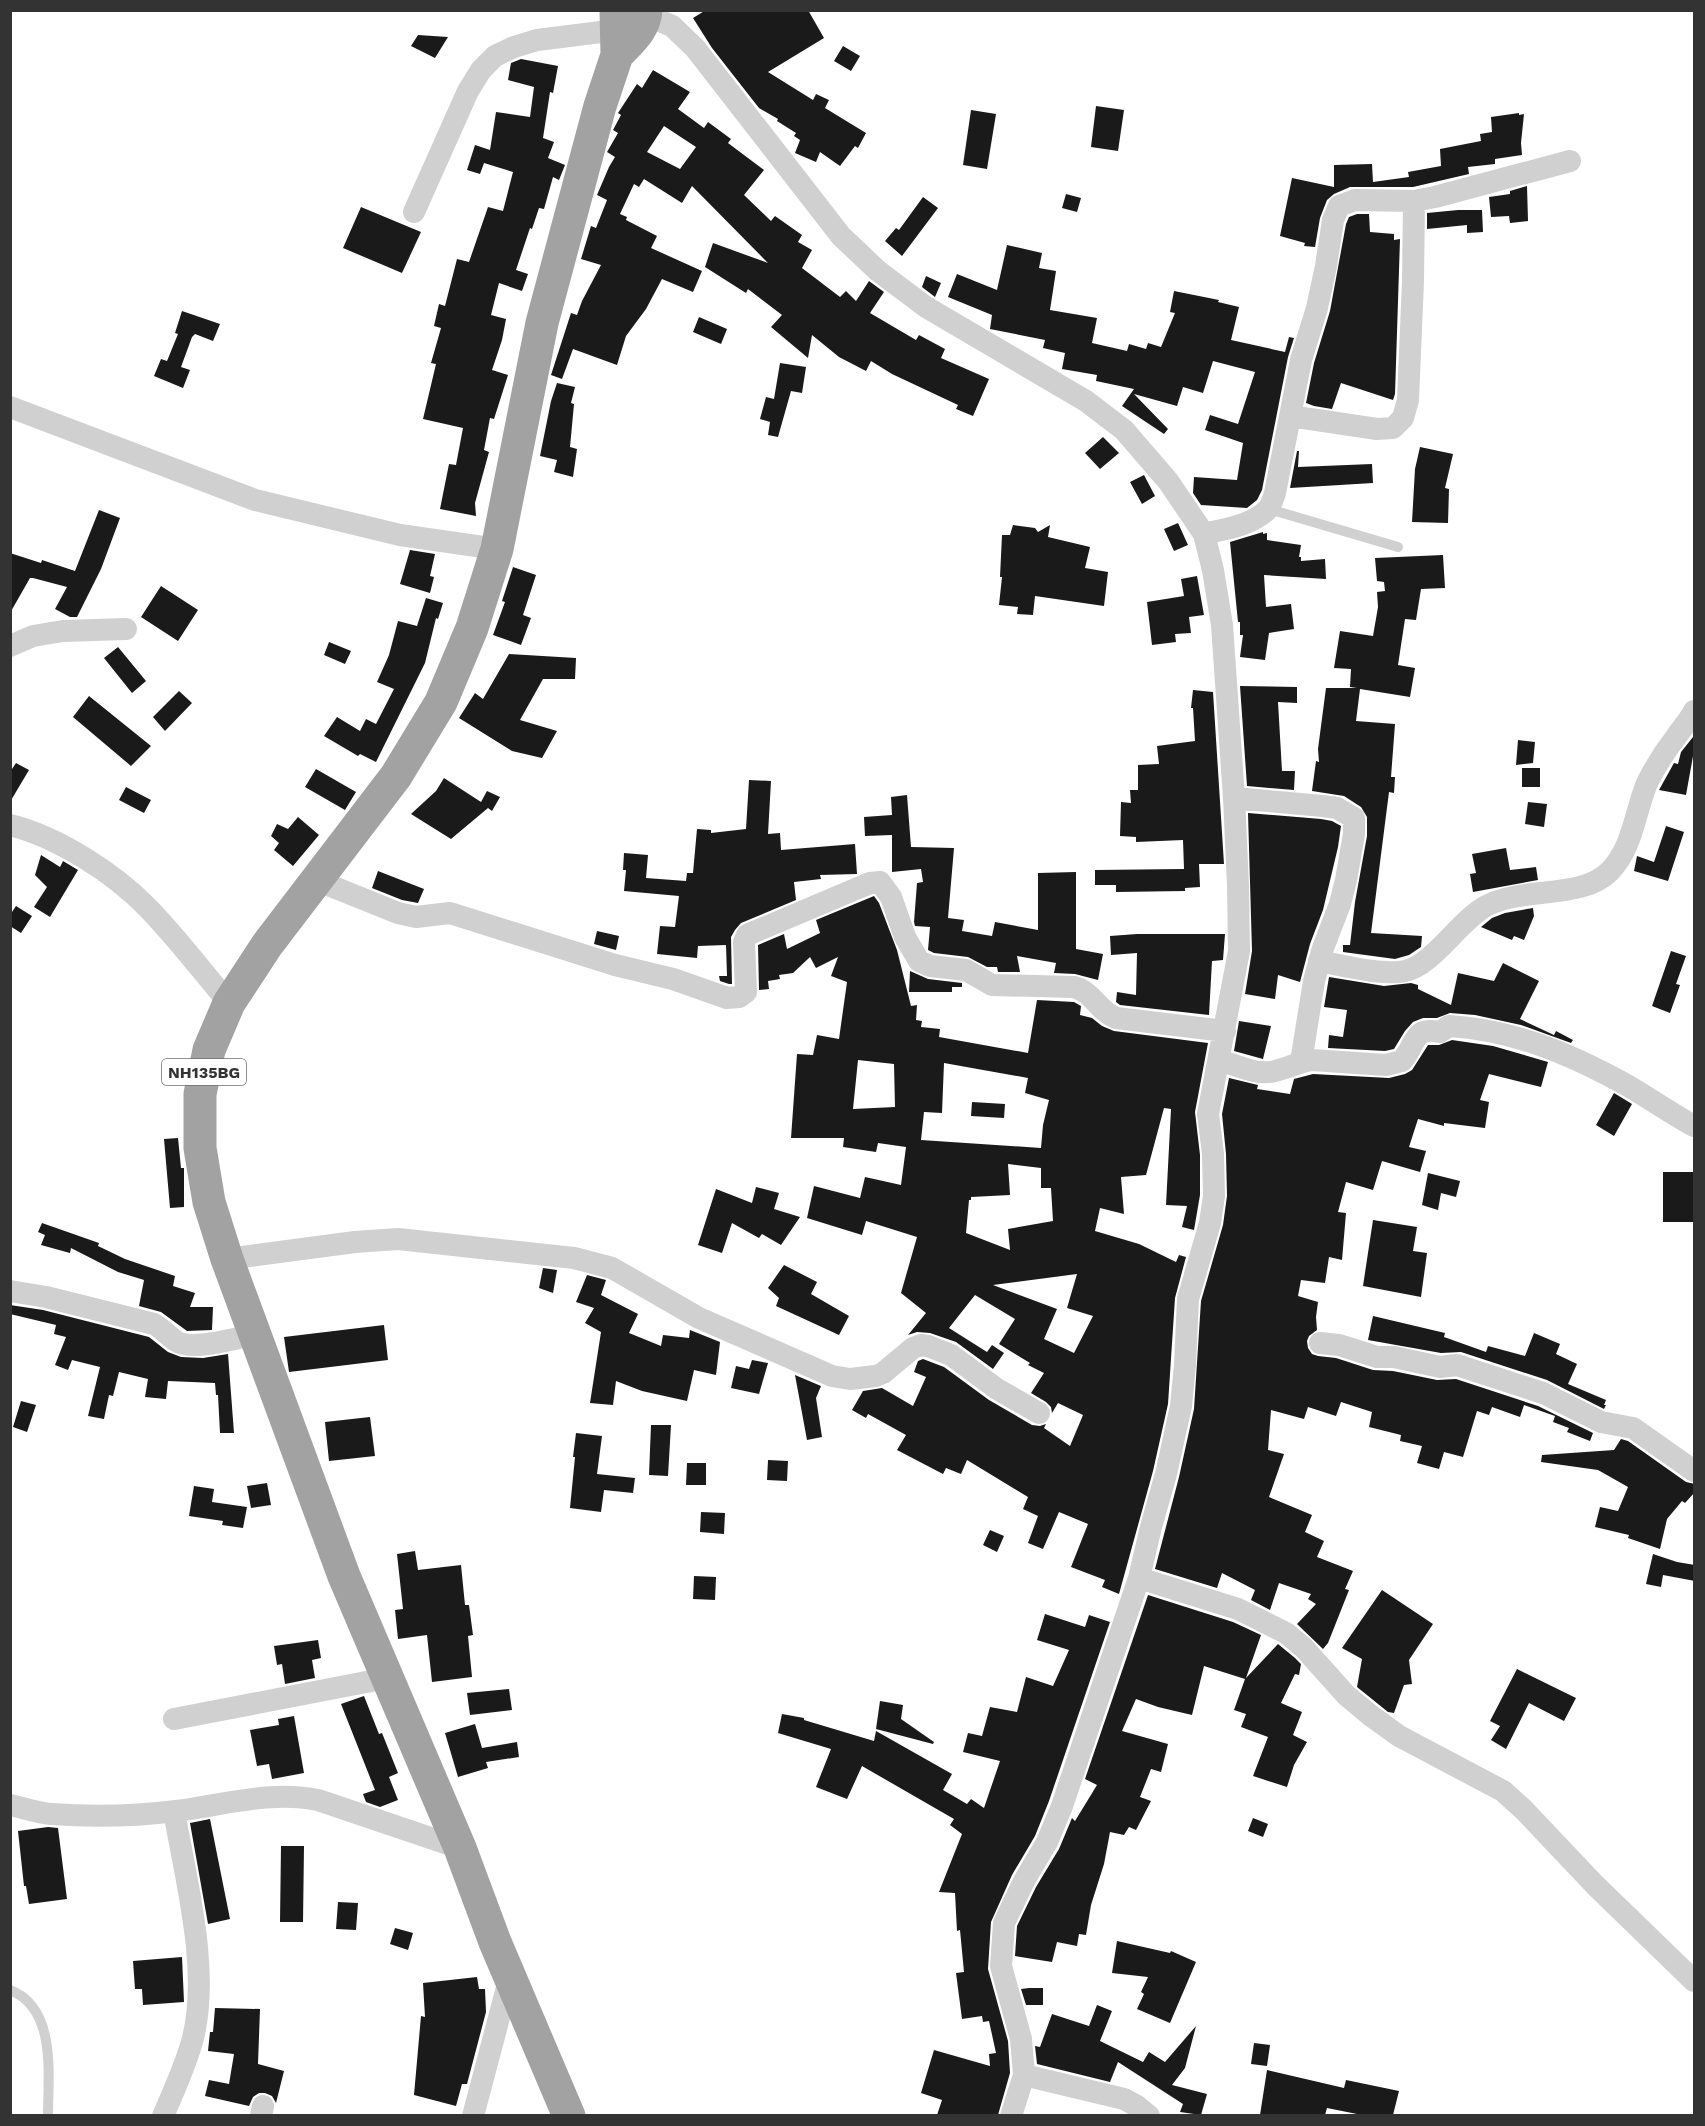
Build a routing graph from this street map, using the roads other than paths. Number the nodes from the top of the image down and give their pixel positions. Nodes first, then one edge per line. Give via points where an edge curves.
1 (628, 24) edge
2 (1570, 161) dead end
3 (1413, 201) junction
4 (414, 212) dead end
5 (10, 407) edge
6 (1290, 416) junction
7 (1269, 509) junction
8 (1204, 534) junction
9 (1398, 547) dead end
10 (497, 549) junction
11 (126, 629) dead end
12 (10, 646) edge
13 (1695, 711) edge
14 (1234, 798) junction
15 (10, 825) edge
16 (316, 880) junction
17 (1319, 961) junction
18 (229, 1003) junction
19 (1225, 1030) junction
20 (1219, 1060) junction
21 (1300, 1062) junction
22 (1695, 1126) edge
23 (227, 1259) junction
24 (10, 1291) edge
25 (254, 1335) junction
26 (1320, 1344) dead end
27 (1039, 1413) dead end
28 (1695, 1471) edge
29 (1139, 1578) junction
30 (387, 1678) junction
31 (174, 1719) dead end
32 (10, 1805) edge
33 (174, 1811) junction
34 (460, 1848) junction
35 (510, 1976) junction
36 (1695, 1981) edge
37 (10, 1990) edge
38 (1024, 2075) junction
39 (48, 2115) edge
40 (163, 2115) edge
41 (473, 2115) edge
42 (569, 2115) edge
43 (1011, 2115) edge
44 (1149, 2115) edge

1 - 4 street via 537,40 495,56 468,91
1 - 8 street via 672,26 696,48 841,236 878,271 926,306 1086,401 1124,430 1168,481
1 - 10 highway, NH135BG via 600,106 542,323
2 - 3 street
3 - 6 street via 1345,202 1336,210
3 - 6 street via 1408,400 1403,417 1393,428 1377,429
5 - 10 street via 255,500 400,535
6 - 7 street via 1280,475
7 - 8 street via 1247,523
7 - 9 lane
8 - 14 street via 1222,625
10 - 16 highway, NH135BG via 472,628 441,702 396,776
11 - 12 street via 63,631 33,636
13 - 17 street via 1659,761 1621,857 1600,880 1486,906 1424,962 1404,972
14 - 17 street via 1337,808 1354,818 1344,888
14 - 19 street via 1239,951
15 - 18 street via 47,837 123,886 162,923
16 - 18 highway, NH135BG
16 - 19 street via 398,913 468,917 727,998 746,992 747,935 880,882 891,897 909,945 919,961 930,966 966,970 992,985 1083,989 1116,1018
17 - 21 street
18 - 23 highway, NH135BG via 209,1050 200,1094 200,1148 208,1202
19 - 20 street
20 - 21 street via 1262,1072
20 - 29 street via 1208,1114 1214,1196 1210,1223 1188,1299 1185,1365 1174,1445
21 - 22 street via 1395,1064 1402,1061 1419,1033 1464,1027 1541,1044 1624,1084
23 - 25 highway, NH135BG
23 - 27 street via 398,1239 574,1258 612,1268 699,1318 832,1376 876,1376 913,1348 928,1346 951,1355 997,1389
24 - 25 street via 154,1324 177,1342 190,1346
25 - 30 highway, NH135BG via 344,1576
26 - 28 street via 1440,1367 1457,1365 1543,1393 1601,1422 1633,1428
29 - 36 street via 1238,1609 1286,1633 1370,1715 1399,1736 1503,1791
29 - 38 street via 1062,1806 1004,1923 1002,1966 1021,2039
30 - 31 street
30 - 34 highway, NH135BG
32 - 33 street via 50,1814
33 - 34 street via 298,1796
33 - 40 street via 196,1939 199,1991 186,2062
34 - 35 highway, NH135BG
35 - 41 street
35 - 42 highway, NH135BG
37 - 39 lane via 30,2003 45,2034
38 - 43 street
38 - 44 street via 1124,2099

